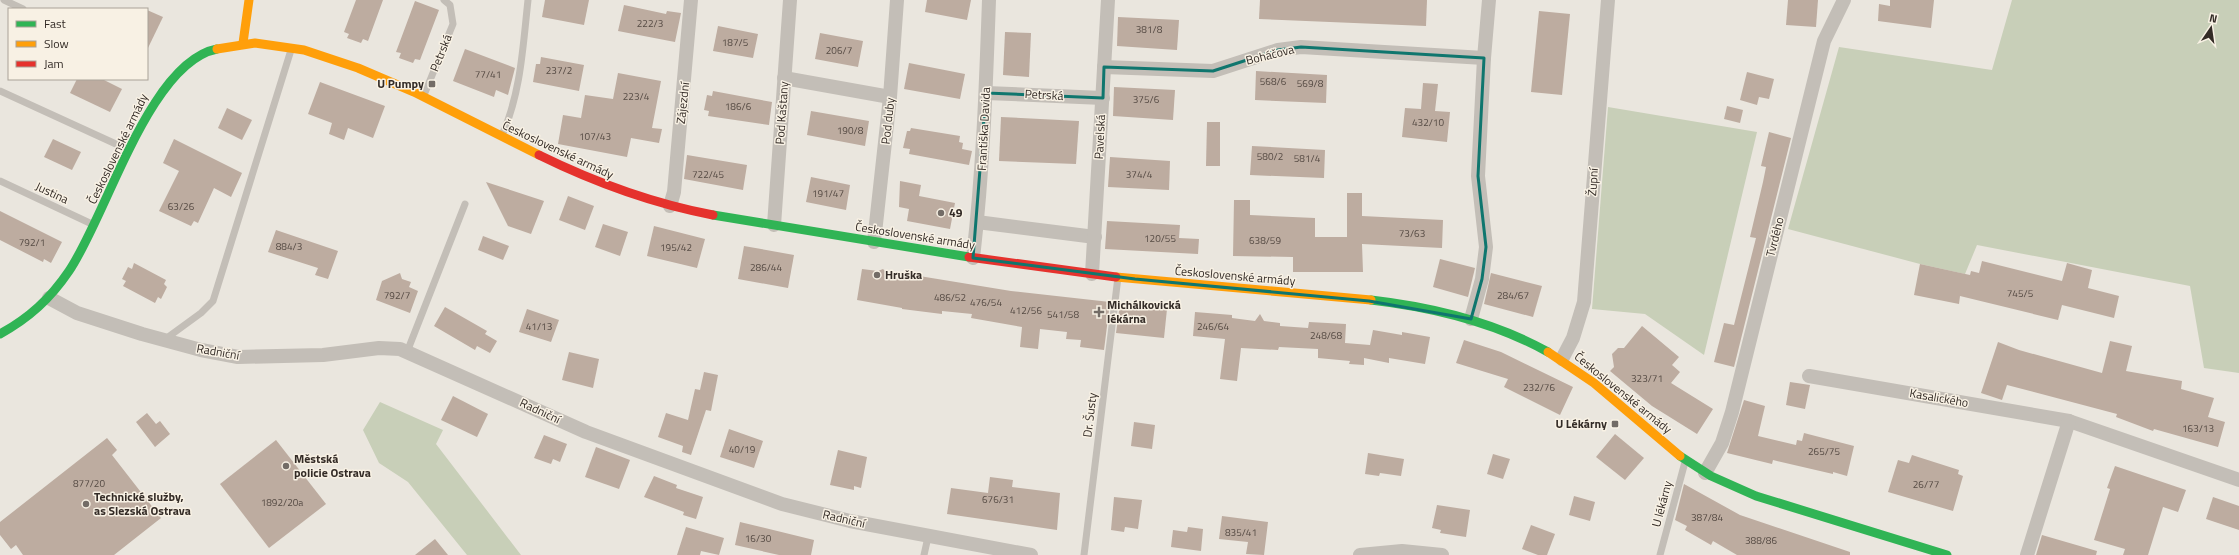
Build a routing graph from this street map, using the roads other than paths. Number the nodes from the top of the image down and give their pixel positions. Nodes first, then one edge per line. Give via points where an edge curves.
1 (4, 0) edge
2 (249, 0) edge
3 (444, 0) edge
4 (528, 0) edge
5 (691, 0) edge
6 (790, 0) edge
7 (897, 0) edge
8 (989, 0) edge
9 (1108, 0) edge
10 (1489, 0) edge
11 (1608, 0) edge
12 (1844, 0) edge
13 (21, 8) edge
14 (243, 44) junction
15 (292, 46) junction
16 (1484, 58) junction
17 (1104, 66) junction
18 (784, 78) junction
19 (0, 91) edge
20 (986, 93) junction
21 (890, 97) junction
22 (423, 98) junction
23 (1103, 98) junction
24 (502, 137) junction
25 (130, 151) junction
26 (0, 181) edge
27 (465, 204) dead end
28 (670, 206) junction
29 (977, 222) junction
30 (94, 225) junction
31 (774, 225) junction
32 (1095, 237) junction
33 (874, 242) junction
34 (973, 258) junction
35 (1092, 274) junction
36 (1118, 277) junction
37 (49, 298) junction
38 (1471, 319) junction
39 (0, 334) edge
40 (164, 340) junction
41 (407, 352) junction
42 (1562, 360) junction
43 (1809, 376) dead end
44 (2069, 421) junction
45 (1686, 460) junction
46 (1705, 473) junction
47 (2239, 480) edge
48 (928, 537) junction
49 (924, 555) edge
50 (1031, 555) edge
51 (1084, 555) edge
52 (1360, 555) edge
53 (1442, 555) edge
54 (1660, 555) edge
55 (1947, 555) edge
56 (2027, 555) edge

1 - 13 lane
2 - 14 street
3 - 22 lane, Petrská via 450,5 453,24
4 - 24 lane via 521,69
5 - 28 street, Zájezdní via 674,192
6 - 18 street, Pod Kaštany
7 - 21 street, Pod duby
8 - 20 street, Františka Davida
9 - 17 street, Pavelská
10 - 16 street
11 - 42 street, Župní via 1584,302 1573,338
12 - 46 street, Tvrdého via 1824,41 1732,412 1722,443
14 - 15 street, Československé armády
14 - 25 street, Československé armády via 224,46 207,53 171,80 152,106
15 - 22 street, Československé armády via 353,66
15 - 40 lane via 213,301 202,313
16 - 17 street, Boháčova via 1301,47 1278,50 1213,71
16 - 38 street via 1478,176 1486,247 1482,279
17 - 23 street, Pavelská
18 - 21 street
18 - 31 street, Pod Kaštany
19 - 25 lane
20 - 23 street, Petrská
20 - 29 street, Františka Davida
21 - 33 street, Pod duby
22 - 24 street, Československé armády
23 - 32 street, Pavelská
24 - 28 street, Československé armády via 592,181
25 - 30 street, Československé armády
26 - 30 lane, Justina
27 - 41 lane
28 - 31 street, Československé armády
29 - 32 street
29 - 34 street, Františka Davida
30 - 37 street, Československé armády via 69,271
31 - 33 street, Československé armády
32 - 35 street, Pavelská
33 - 34 street, Československé armády
34 - 35 street, Československé armády
35 - 36 street, Československé armády
36 - 38 street, Československé armády via 1389,303
36 - 51 lane, Dr. Šusty
37 - 39 street, Československé armády via 33,313
37 - 40 street, Radniční via 77,313
38 - 42 street, Československé armády via 1522,338
40 - 41 street, Radniční via 201,350 258,358 323,355 379,348
41 - 48 street, Radniční via 586,432 782,504
42 - 45 street, Československé armády via 1595,383
43 - 44 street, Kasalického
44 - 47 street, Kasalického
44 - 56 street
45 - 46 street, Československé armády
45 - 54 lane, U lékárny
46 - 55 street, Československé armády via 1767,500
48 - 49 lane
48 - 50 street, Radniční
52 - 53 street via 1402,551

